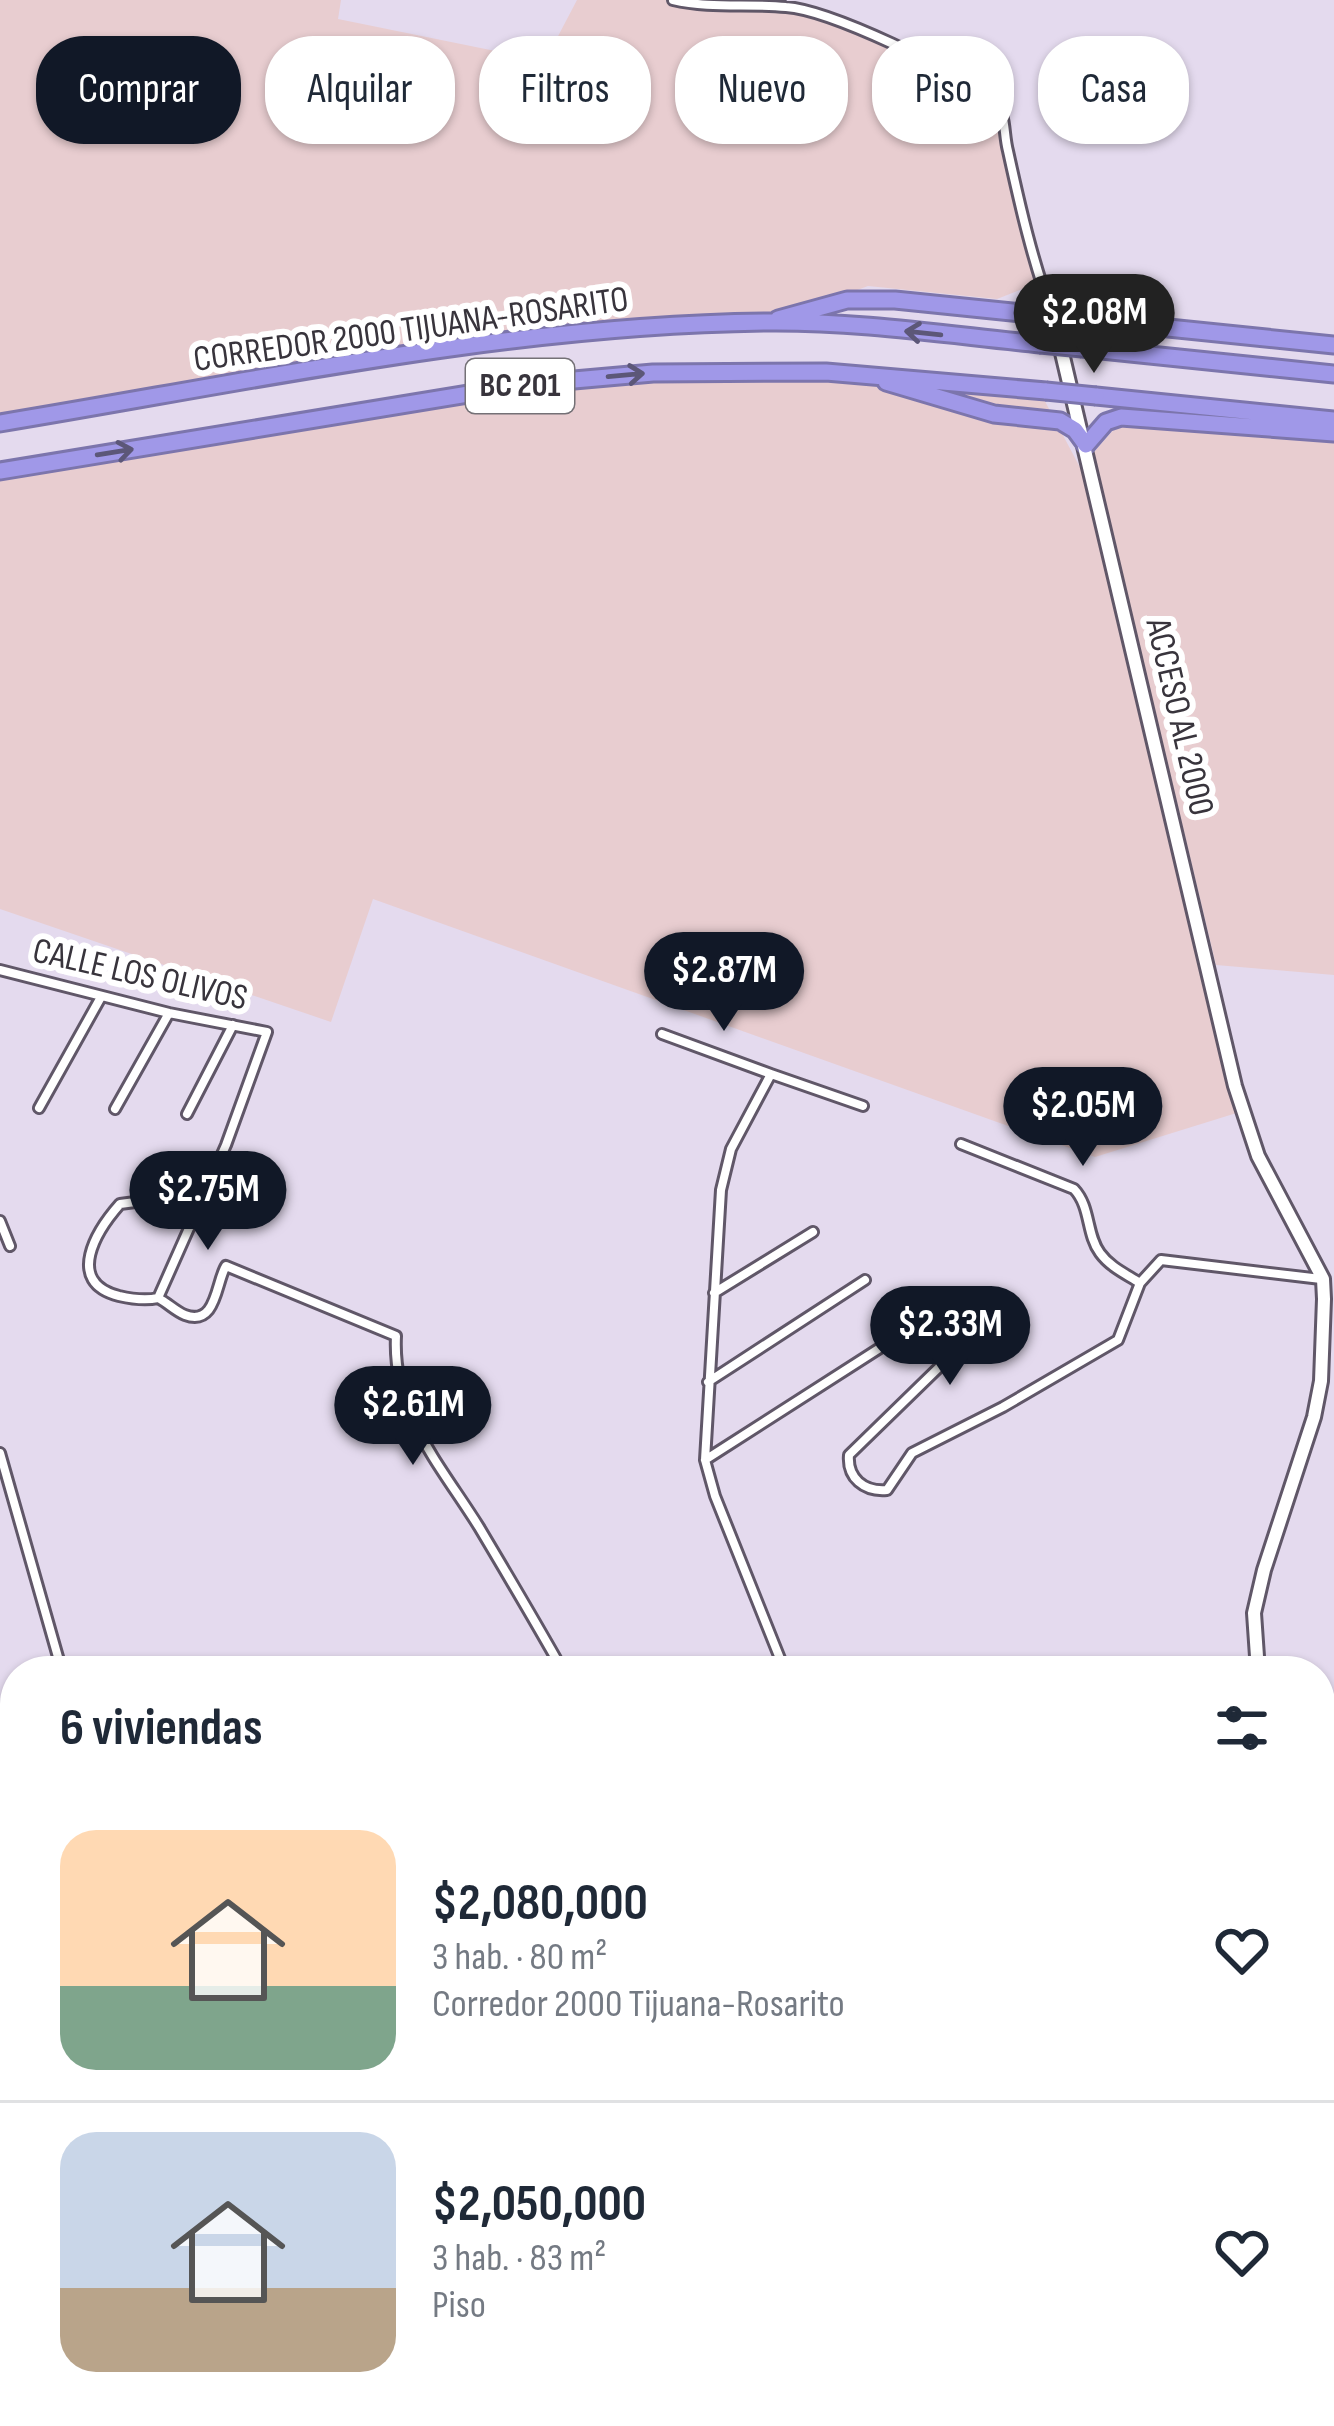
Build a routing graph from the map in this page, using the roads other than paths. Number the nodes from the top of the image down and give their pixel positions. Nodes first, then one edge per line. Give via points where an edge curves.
1 (674, 0) edge
2 (1054, 319) junction
3 (772, 322) junction
4 (1334, 345) edge
5 (1334, 374) edge
6 (872, 377) junction
7 (1334, 420) edge
8 (0, 423) edge
9 (1334, 433) edge
10 (1086, 445) junction
11 (1, 470) edge
12 (0, 970) edge
13 (101, 997) junction
14 (169, 1013) junction
15 (233, 1024) junction
16 (662, 1034) dead end
17 (771, 1073) junction
18 (863, 1106) dead end
19 (39, 1108) dead end
20 (115, 1109) dead end
21 (187, 1114) dead end
22 (961, 1144) dead end
23 (197, 1208) junction
24 (0, 1221) edge
25 (813, 1232) dead end
26 (10, 1246) dead end
27 (1323, 1279) junction
28 (865, 1280) dead end
29 (1140, 1283) junction
30 (714, 1293) junction
31 (158, 1298) junction
32 (708, 1382) junction
33 (0, 1453) edge
34 (705, 1460) junction
35 (58, 1656) edge
36 (553, 1656) edge
37 (779, 1656) edge
38 (1257, 1656) edge

1 - 2 street, ACCESO AL 2000 via 791,7 893,45 993,98 1002,107
2 - 3 highway via 866,299
2 - 4 highway
2 - 10 street, ACCESO AL 2000
5 -> 3 highway, CORREDOR 2000 TIJUANA-ROSARITO / BC 201, bridge
3 - 8 highway, CORREDOR 2000 TIJUANA-ROSARITO / BC 201 via 521,337
6 - 7 highway, CORREDOR 2000 TIJUANA-ROSARITO / BC 201, bridge
6 - 10 highway via 994,414 1060,421
11 -> 6 highway, CORREDOR 2000 TIJUANA-ROSARITO / BC 201 via 529,384 653,373
9 - 10 highway via 1121,417
10 - 27 street, ACCESO AL 2000 via 1234,1086 1258,1156
12 - 13 street, CALLE LOS OLIVOS
13 - 14 street, CALLE LOS OLIVOS
13 - 19 street
14 - 15 street, CALLE LOS OLIVOS
14 - 20 street
15 - 21 street
15 - 23 street, CALLE LOS OLIVOS via 268,1035
16 - 17 street
17 - 18 street
17 - 30 street via 726,1164
22 - 29 street via 1074,1189 1097,1250
23 - 31 street, CALLE LOS OLIVOS
23 - 31 street via 121,1204 93,1241 90,1266 106,1292
24 - 26 street
25 - 30 street
27 - 29 street via 1177,1258 1161,1259
27 - 38 street, ACCESO AL 2000 via 1321,1381 1264,1570 1254,1613
28 - 32 street
29 - 34 street via 1118,1340 911,1453 887,1490 855,1480 849,1455 966,1341 951,1316 932,1314
30 - 32 street
31 - 36 street via 184,1315 206,1312 222,1270 232,1267 396,1336 414,1428
32 - 34 street
33 - 35 street
34 - 37 street

